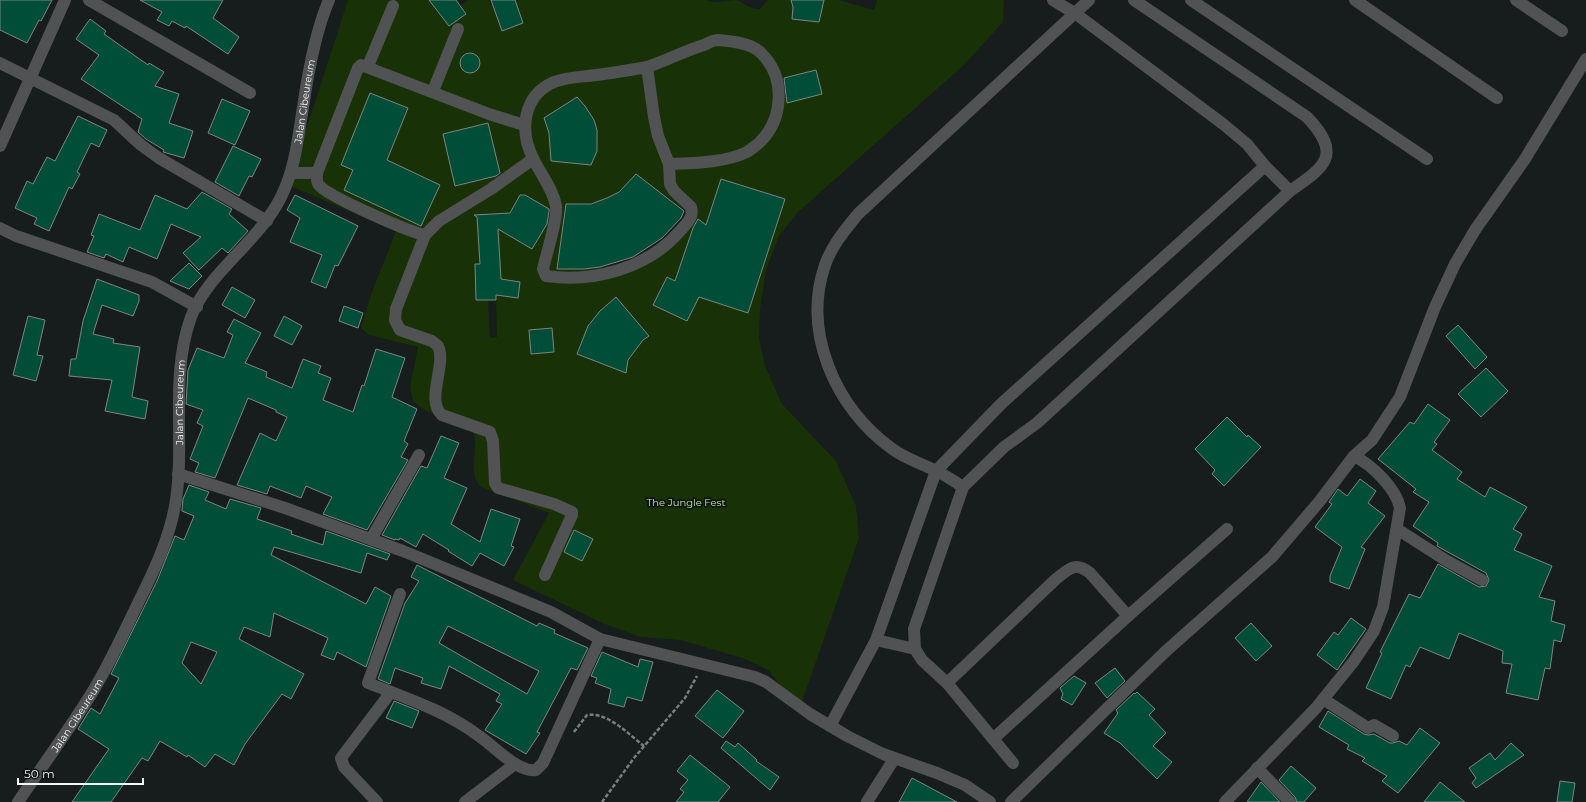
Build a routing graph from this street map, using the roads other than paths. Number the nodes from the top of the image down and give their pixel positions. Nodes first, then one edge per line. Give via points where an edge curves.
1 (64, 0) edge
2 (89, 0) edge
3 (329, 0) edge
4 (1053, 0) edge
5 (1089, 0) edge
6 (1134, 0) edge
7 (1191, 0) edge
8 (1355, 0) edge
9 (1516, 0) edge
10 (393, 6) dead end
11 (1076, 14) junction
12 (458, 29) dead end
13 (1562, 31) dead end
14 (1586, 59) edge
15 (0, 62) edge
16 (368, 66) junction
17 (647, 67) junction
18 (30, 77) junction
19 (433, 91) junction
20 (250, 93) dead end
21 (1497, 98) dead end
22 (524, 125) junction
23 (0, 146) edge
24 (533, 159) junction
25 (1428, 159) dead end
26 (669, 164) junction
27 (1265, 166) junction
28 (292, 173) junction
29 (317, 173) junction
30 (1290, 191) junction
31 (268, 221) junction
32 (0, 228) edge
33 (424, 235) junction
34 (197, 306) junction
35 (419, 455) dead end
36 (1354, 456) junction
37 (936, 471) junction
38 (178, 474) junction
39 (963, 487) junction
40 (1227, 528) dead end
41 (1397, 529) junction
42 (371, 539) junction
43 (545, 575) dead end
44 (1482, 580) dead end
45 (400, 594) dead end
46 (1128, 616) junction
47 (600, 639) junction
48 (876, 640) junction
49 (915, 648) junction
50 (947, 683) junction
51 (391, 692) junction
52 (1323, 699) junction
53 (830, 726) junction
54 (1394, 736) dead end
55 (993, 740) junction
56 (894, 759) junction
57 (1013, 763) dead end
58 (515, 764) junction
59 (1257, 768) junction
60 (18, 802) edge
61 (377, 802) edge
62 (465, 802) edge
63 (867, 802) edge
64 (990, 802) edge
65 (1011, 802) edge
66 (1225, 802) edge
67 (1290, 802) edge

1 - 18 street
2 - 20 street
3 - 28 street, Jalan Cibeureum via 306,86
4 - 11 street
5 - 11 street
6 - 30 street via 1308,117 1316,126 1324,138 1327,159 1324,166
7 - 25 street
8 - 21 street
9 - 13 street
10 - 16 street
11 - 27 street via 1223,124 1247,144
11 - 37 street via 858,214 834,246 825,264 817,300 818,322 826,365 847,402 874,434 906,458
12 - 19 street
14 - 36 street via 1525,159 1475,230 1455,264 1435,307 1400,397 1372,440
15 - 18 street
16 - 19 street
16 - 29 street via 362,65 358,68
17 - 22 street via 578,76 555,82 541,89 529,104
17 - 26 street via 655,124
17 - 26 street via 716,40 747,45 761,52 772,67 777,80 780,98 778,112 762,139 748,152 713,161
18 - 23 street
18 - 31 street via 114,120 159,158
19 - 22 street
22 - 24 street
24 - 26 street via 546,179 556,206 543,269 546,276 554,277 592,277 617,271 638,263 672,240 691,218 692,212 691,207 671,188
24 - 33 street via 491,189 439,220
27 - 30 street
27 - 37 street via 1001,404
28 - 29 street
28 - 31 street, Jalan Cibeureum
29 - 33 street via 318,185 353,205
30 - 39 street via 1037,424 1004,447
31 - 34 street, Jalan Cibeureum via 226,267
32 - 34 street via 16,236 152,282
33 - 43 street via 396,309 397,325 400,330 432,341 438,346 441,355 436,391 437,409 442,415 490,432 495,483 498,488 554,504 572,512
34 - 38 street, Jalan Cibeureum via 191,318 181,366
35 - 42 street
36 - 41 street via 1378,475 1396,496 1400,508
36 - 65 street via 1272,557 1166,651
37 - 39 street
37 - 48 street
38 - 42 street
38 - 60 street, Jalan Cibeureum via 170,528 154,570 116,649 88,699
39 - 49 street via 914,629
40 - 46 street
41 - 44 street via 1446,561
41 - 52 street via 1380,617 1374,631
42 - 47 street via 551,612
45 - 51 street via 368,683
46 - 50 street via 1090,573 1083,567 1076,567 1056,579
46 - 55 street
47 - 53 street via 755,677
47 - 58 street via 543,763 531,771
48 - 49 street
48 - 53 street
49 - 50 street via 922,660
50 - 55 street
51 - 58 street via 431,707 478,734
51 - 61 street via 341,758 344,767
52 - 54 street via 1368,728 1374,725
52 - 59 street
53 - 56 street
55 - 57 street
56 - 63 street
56 - 64 street via 965,785
58 - 62 street
59 - 66 street
59 - 67 street

